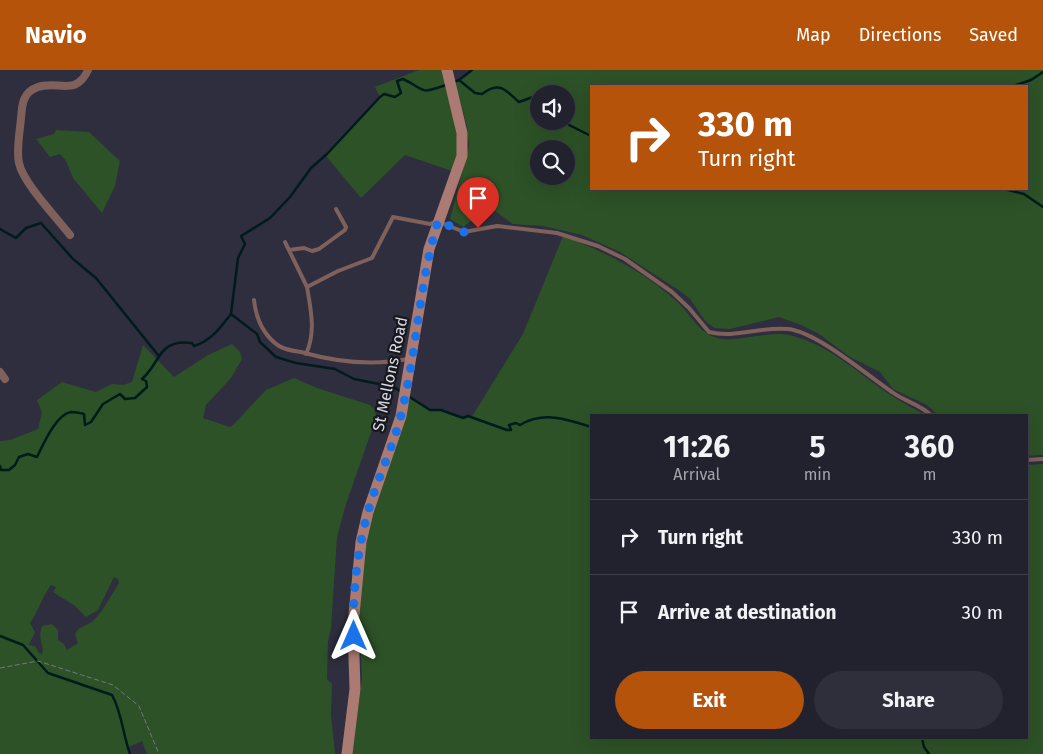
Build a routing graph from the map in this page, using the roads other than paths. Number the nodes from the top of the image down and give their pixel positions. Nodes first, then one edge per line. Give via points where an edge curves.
1 (88, 70) edge
2 (448, 74) edge
3 (336, 209) dead end
4 (438, 221) junction
5 (70, 235) dead end
6 (285, 242) dead end
7 (289, 250) junction
8 (307, 287) junction
9 (254, 300) dead end
10 (306, 354) junction
11 (412, 358) junction
12 (0, 372) edge
13 (5, 380) dead end
14 (930, 414) edge
15 (1043, 459) edge
16 (1028, 460) edge
17 (347, 754) edge

1 - 5 street via 83,80 73,86 33,89 26,94 22,104 18,163 24,177
2 - 4 main road, St Mellons Road via 462,133 462,156
3 - 7 lane via 345,230 319,249
4 - 8 lane via 430,224 393,217 372,258
4 - 11 main road, St Mellons Road via 429,250
4 - 14 lane via 464,232 498,226 557,233 590,243 625,259 672,292 709,332 730,335 790,329 806,334
6 - 7 lane
7 - 8 lane
8 - 10 lane via 312,341
9 - 10 lane via 256,316 271,339 281,347
10 - 11 lane via 339,361 391,362
11 - 17 main road, St Mellons Road via 401,416 361,542 354,625 355,689
12 - 13 street
15 - 16 lane

